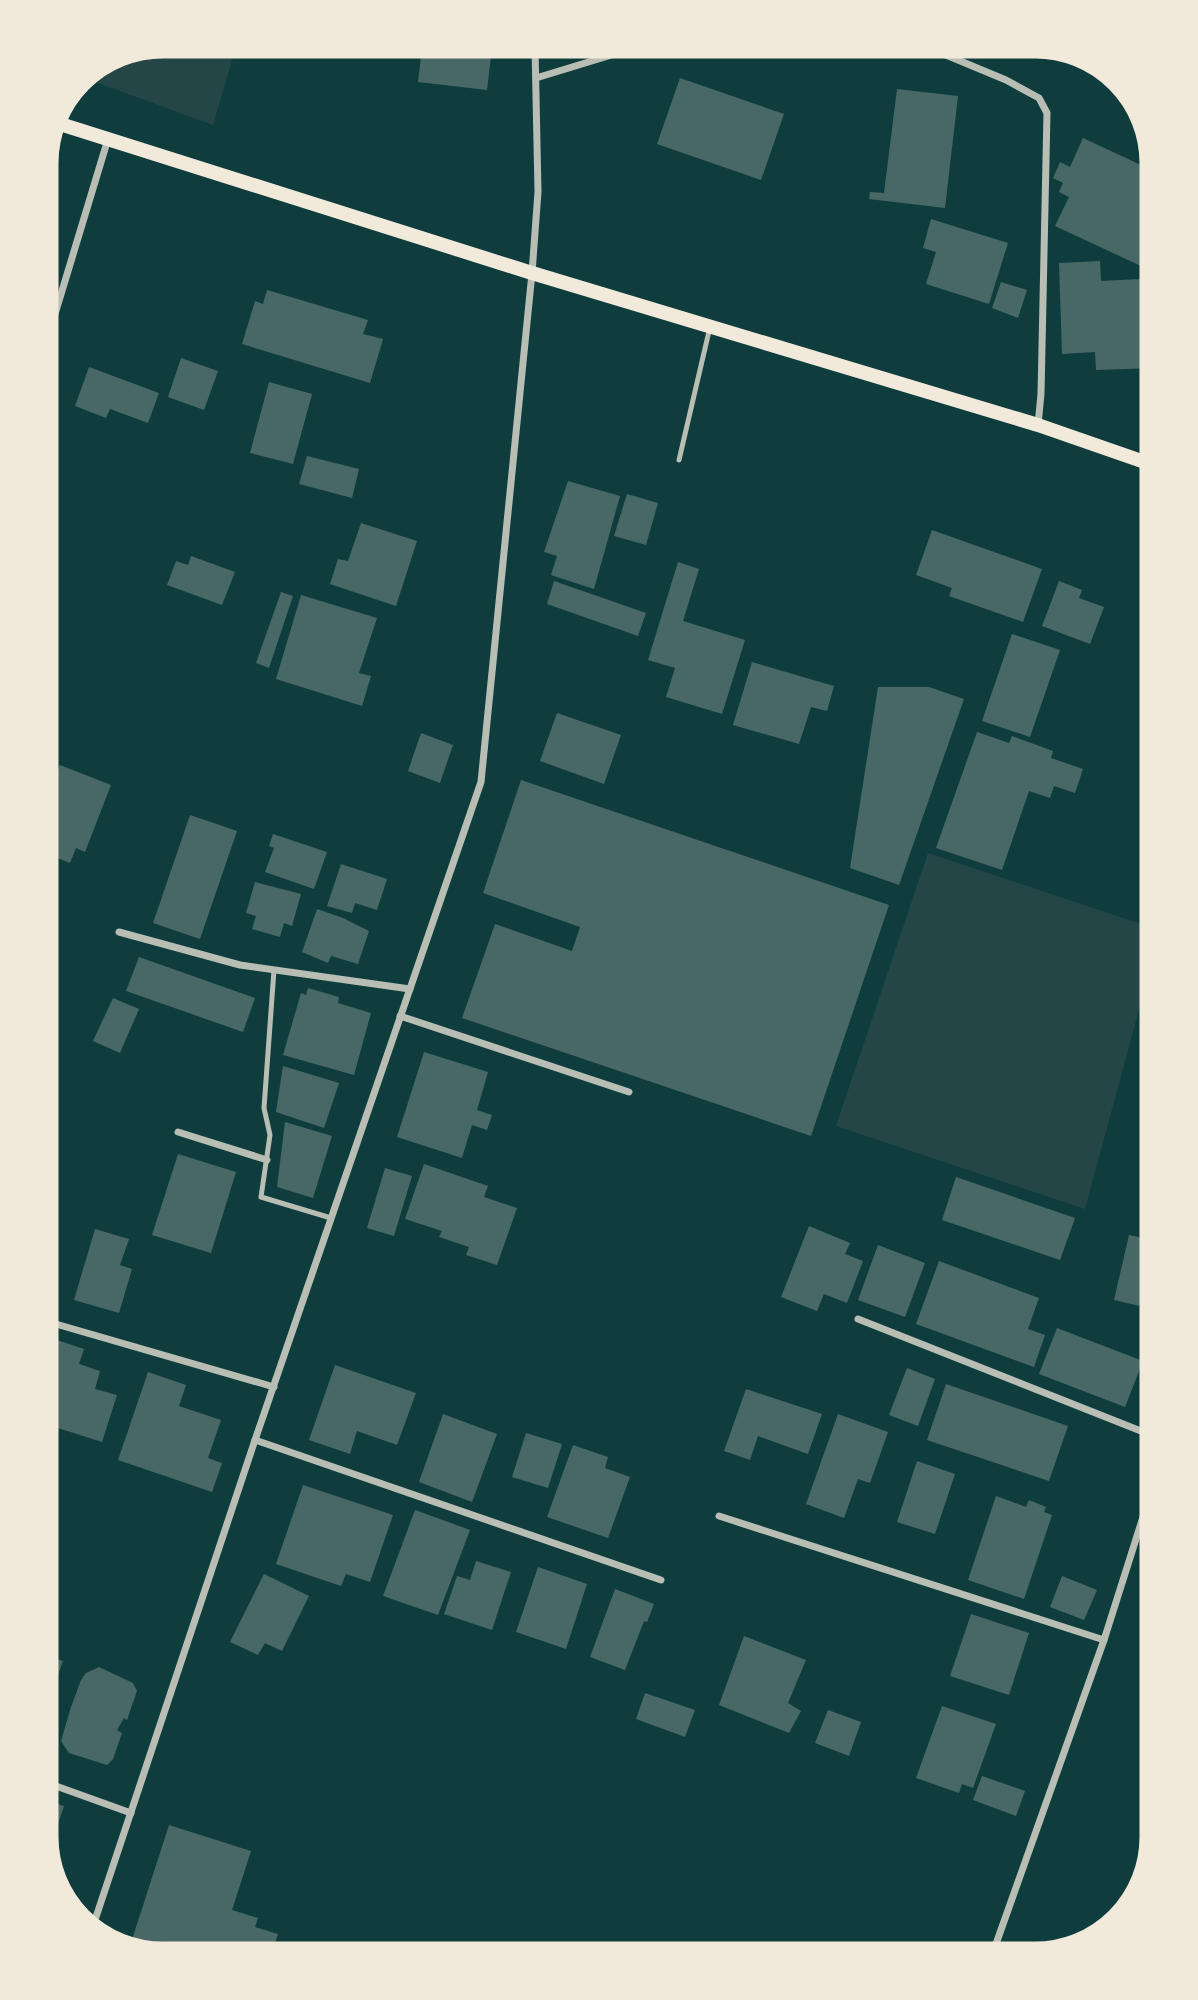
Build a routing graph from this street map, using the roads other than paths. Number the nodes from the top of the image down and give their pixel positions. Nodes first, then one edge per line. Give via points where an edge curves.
1 (535, 54) edge
2 (614, 54) edge
3 (942, 54) edge
4 (536, 78) junction
5 (62, 124) edge
6 (108, 139) junction
7 (532, 274) junction
8 (54, 317) edge
9 (710, 327) junction
10 (1038, 425) junction
11 (679, 460) dead end
12 (1144, 462) edge
13 (119, 932) dead end
14 (274, 970) junction
15 (410, 989) junction
16 (400, 1016) junction
17 (629, 1092) dead end
18 (178, 1132) dead end
19 (267, 1160) junction
20 (331, 1218) junction
21 (858, 1319) dead end
22 (54, 1323) edge
23 (274, 1387) junction
24 (1144, 1432) edge
25 (255, 1440) junction
26 (1144, 1514) edge
27 (719, 1516) dead end
28 (661, 1580) dead end
29 (1104, 1640) junction
30 (54, 1785) edge
31 (131, 1813) junction
32 (95, 1921) edge
33 (995, 1946) edge

1 - 4 street
2 - 4 street
3 - 10 street via 1039,97 1047,113
4 - 7 street via 538,192
5 - 6 main road
6 - 7 main road
6 - 8 street
7 - 9 main road
7 - 15 street via 481,782
9 - 10 main road
9 - 11 lane
10 - 12 main road
13 - 14 street
14 - 15 street
14 - 19 lane via 264,1108 270,1135
15 - 16 street
16 - 17 street
16 - 20 street
18 - 19 street
19 - 20 lane via 261,1197
20 - 23 street
21 - 24 street
22 - 23 street
23 - 25 street
25 - 28 street
25 - 31 street
26 - 29 street
27 - 29 street
29 - 33 street
30 - 31 street
31 - 32 street

